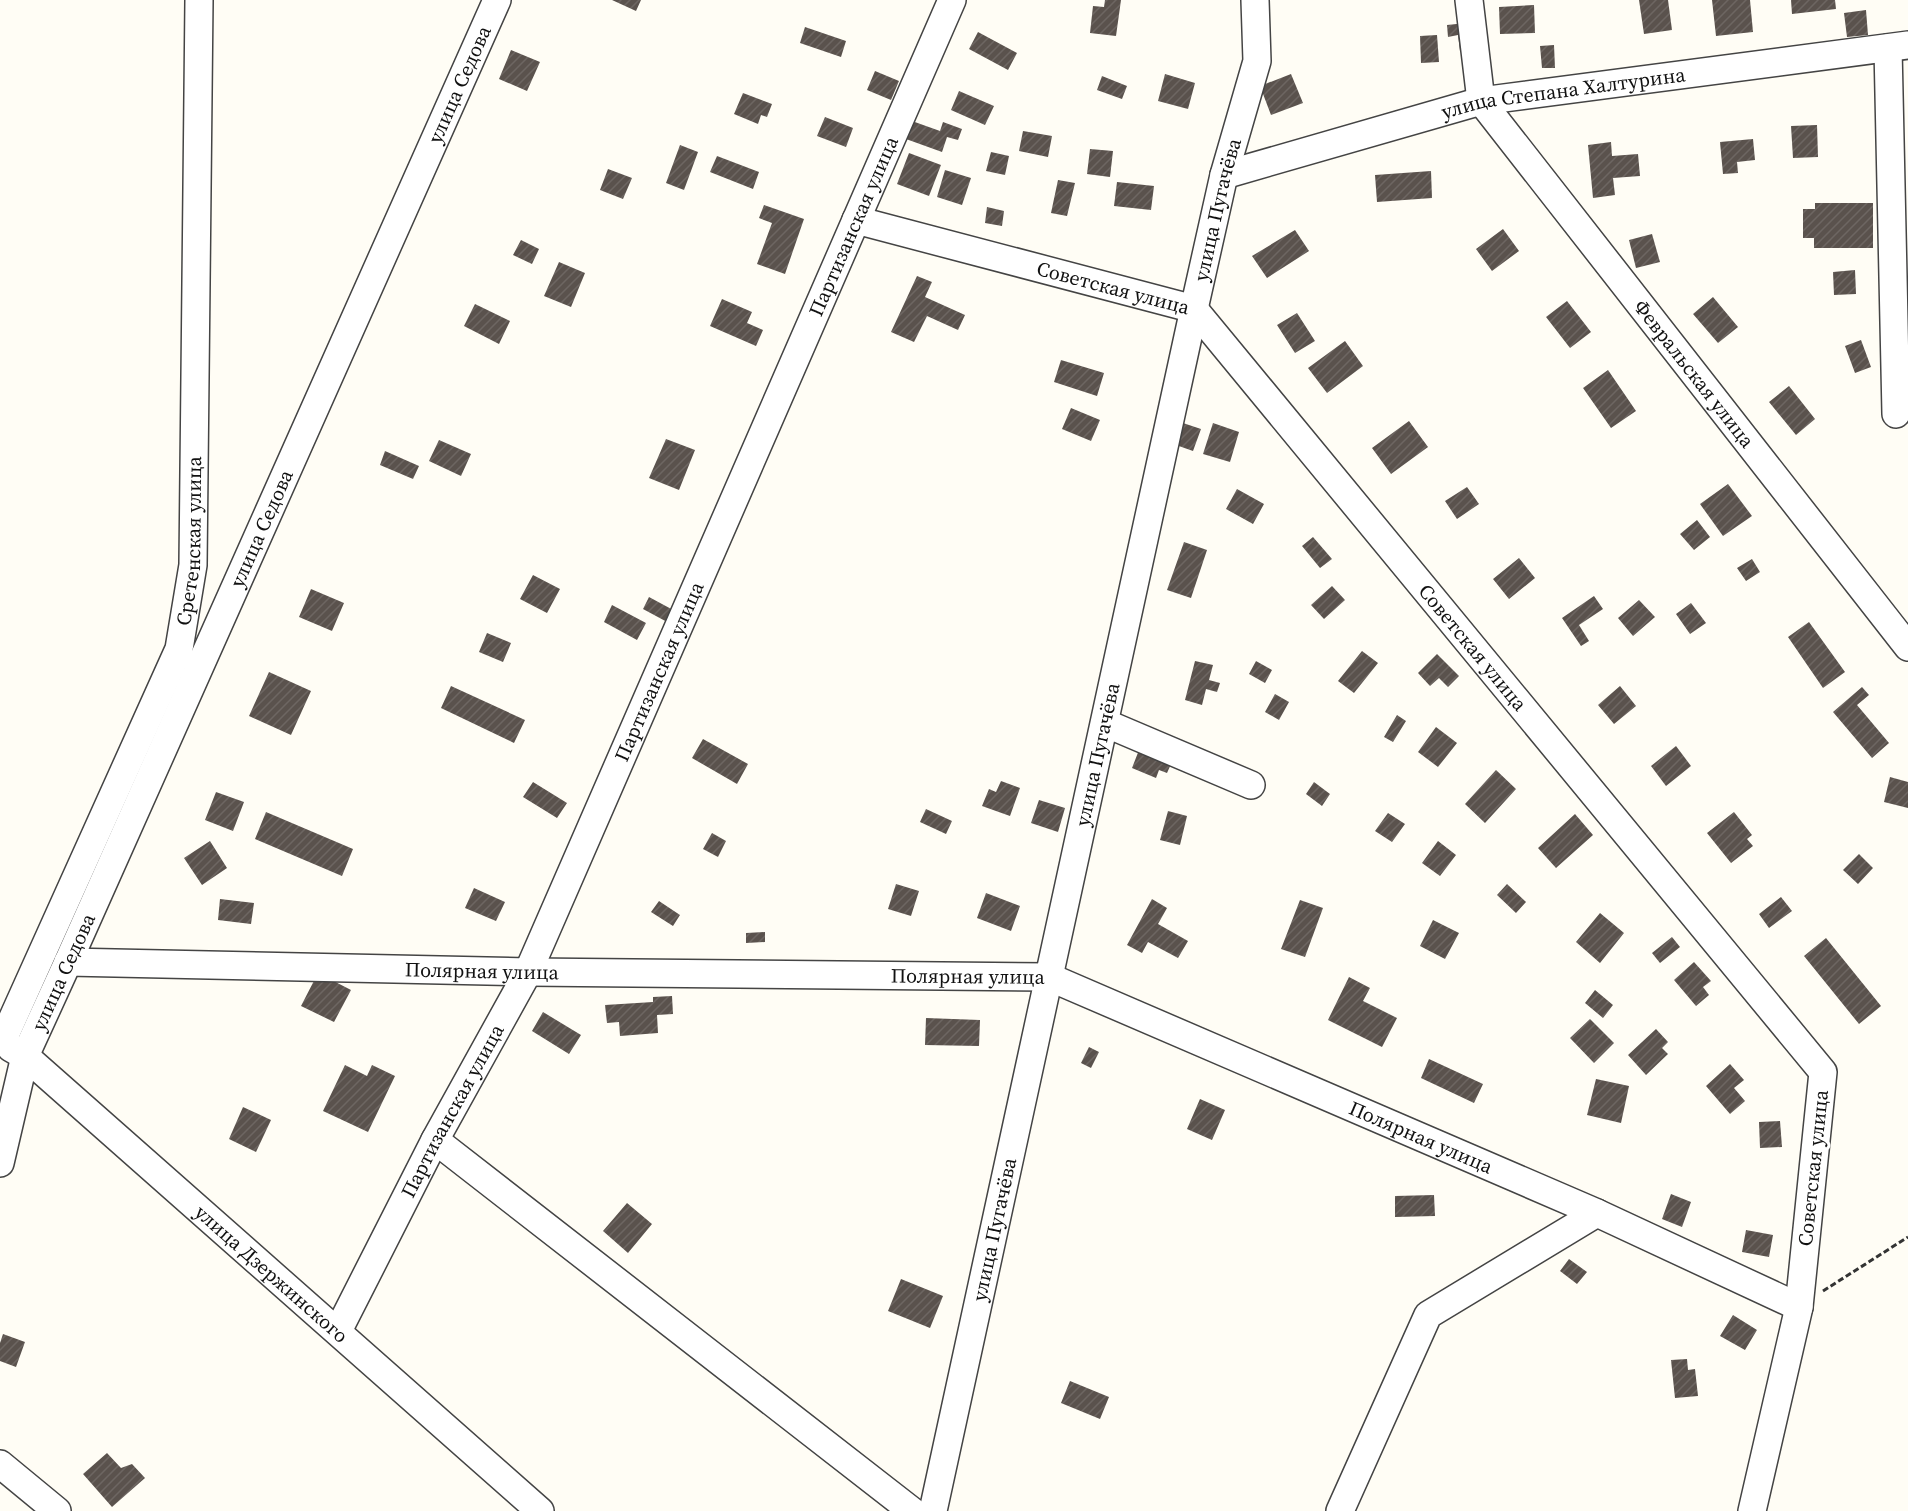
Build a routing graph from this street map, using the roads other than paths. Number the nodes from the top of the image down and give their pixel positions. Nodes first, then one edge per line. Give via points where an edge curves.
1 (199, 0) edge
2 (497, 0) edge
3 (952, 0) edge
4 (1255, 0) edge
5 (1469, 0) edge
6 (1898, 47) edge
7 (1482, 101) junction
8 (1224, 175) junction
9 (856, 220) junction
10 (1194, 309) junction
11 (1896, 414) dead end
12 (1908, 647) edge
13 (1105, 723) junction
14 (1251, 784) dead end
15 (68, 962) junction
16 (528, 972) junction
17 (1049, 977) junction
18 (1, 1042) edge
19 (25, 1056) junction
20 (435, 1140) junction
21 (0, 1163) edge
22 (1597, 1213) junction
23 (1798, 1307) junction
24 (338, 1331) junction
25 (0, 1464) edge
26 (57, 1511) edge
27 (540, 1511) edge
28 (912, 1511) edge
29 (933, 1511) edge
30 (1340, 1511) edge
31 (1752, 1511) edge

1 - 18 street, Сретенская улица via 193,565 179,650
2 - 15 street, улица Седова
3 - 9 street, Партизанская улица
4 - 8 street, улица Пугачёва via 1257,61
5 - 7 street
6 - 7 street, улица Степана Халтурина
6 - 11 street
7 - 8 street, улица Степана Халтурина
7 - 12 street, Февральская улица
8 - 10 street, улица Пугачёва
9 - 10 street, Советская улица
9 - 16 street, Партизанская улица
10 - 13 street, улица Пугачёва
10 - 23 street, Советская улица via 1823,1072
13 - 14 street
13 - 17 street, улица Пугачёва
15 - 16 street, Полярная улица
15 - 19 street, улица Седова
16 - 17 street, Полярная улица
16 - 20 street, Партизанская улица
17 - 22 street, Полярная улица
17 - 29 street, улица Пугачёва
18 - 19 street, улица Дзержинского
19 - 21 street, улица Седова
19 - 24 street, улица Дзержинского
20 - 24 street, Партизанская улица
20 - 28 street
22 - 23 street, Полярная улица
22 - 30 street via 1428,1315
23 - 31 street, Советская улица
24 - 27 street, улица Дзержинского
25 - 26 street

